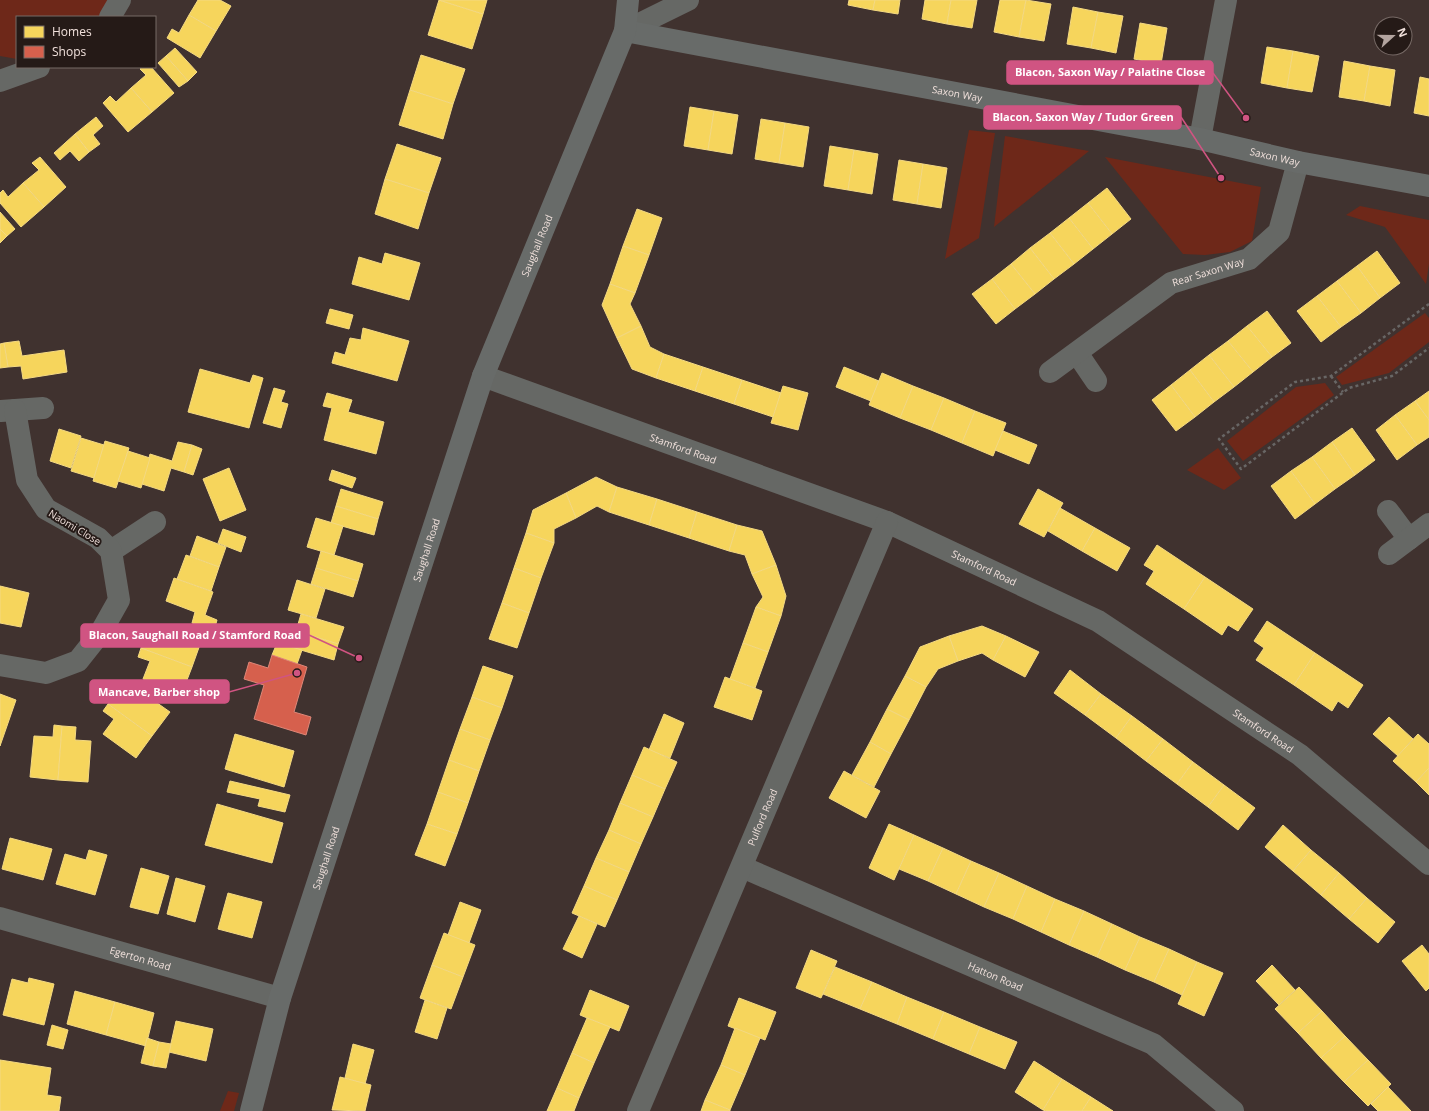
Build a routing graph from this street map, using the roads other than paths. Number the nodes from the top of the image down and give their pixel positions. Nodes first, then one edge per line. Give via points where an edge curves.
1 (120, 0) edge
2 (628, 0) edge
3 (688, 0) edge
4 (1226, 0) edge
5 (111, 16) edge
6 (626, 31) junction
7 (36, 68) edge
8 (0, 81) edge
9 (1200, 138) junction
10 (1298, 162) junction
11 (1429, 186) edge
12 (1077, 353) junction
13 (1050, 372) dead end
14 (483, 376) junction
15 (1096, 381) dead end
16 (43, 408) dead end
17 (7, 410) edge
18 (1388, 511) dead end
19 (155, 522) dead end
20 (887, 522) junction
21 (1429, 524) edge
22 (1409, 539) junction
23 (112, 551) junction
24 (1389, 554) dead end
25 (0, 665) edge
26 (1429, 864) edge
27 (742, 867) junction
28 (0, 918) edge
29 (280, 998) junction
30 (251, 1111) edge
31 (638, 1111) edge
32 (1233, 1111) edge

1 - 5 street
2 - 6 street, Saughall Road
3 - 6 street
4 - 9 street
6 - 9 street, Saxon Way
6 - 14 street, Saughall Road
7 - 8 street
9 - 10 street, Saxon Way
10 - 11 street, Saxon Way
10 - 12 street, Rear Saxon Way via 1279,232 1249,259 1170,283
12 - 13 street, Rear Saxon Way
12 - 15 street
14 - 20 street, Stamford Road
14 - 29 street, Saughall Road
16 - 17 street, Naomi Close
17 - 23 street, Naomi Close via 27,480 46,509 98,538
18 - 22 street
19 - 23 street, Naomi Close
20 - 26 street, Stamford Road via 1098,621 1300,755
20 - 27 street, Pulford Road
21 - 22 street
22 - 24 street
23 - 25 street, Naomi Close via 119,600 101,632 78,661 46,673
27 - 31 street, Pulford Road
27 - 32 street, Hatton Road via 1153,1044
28 - 29 street, Egerton Road
29 - 30 street, Saughall Road

